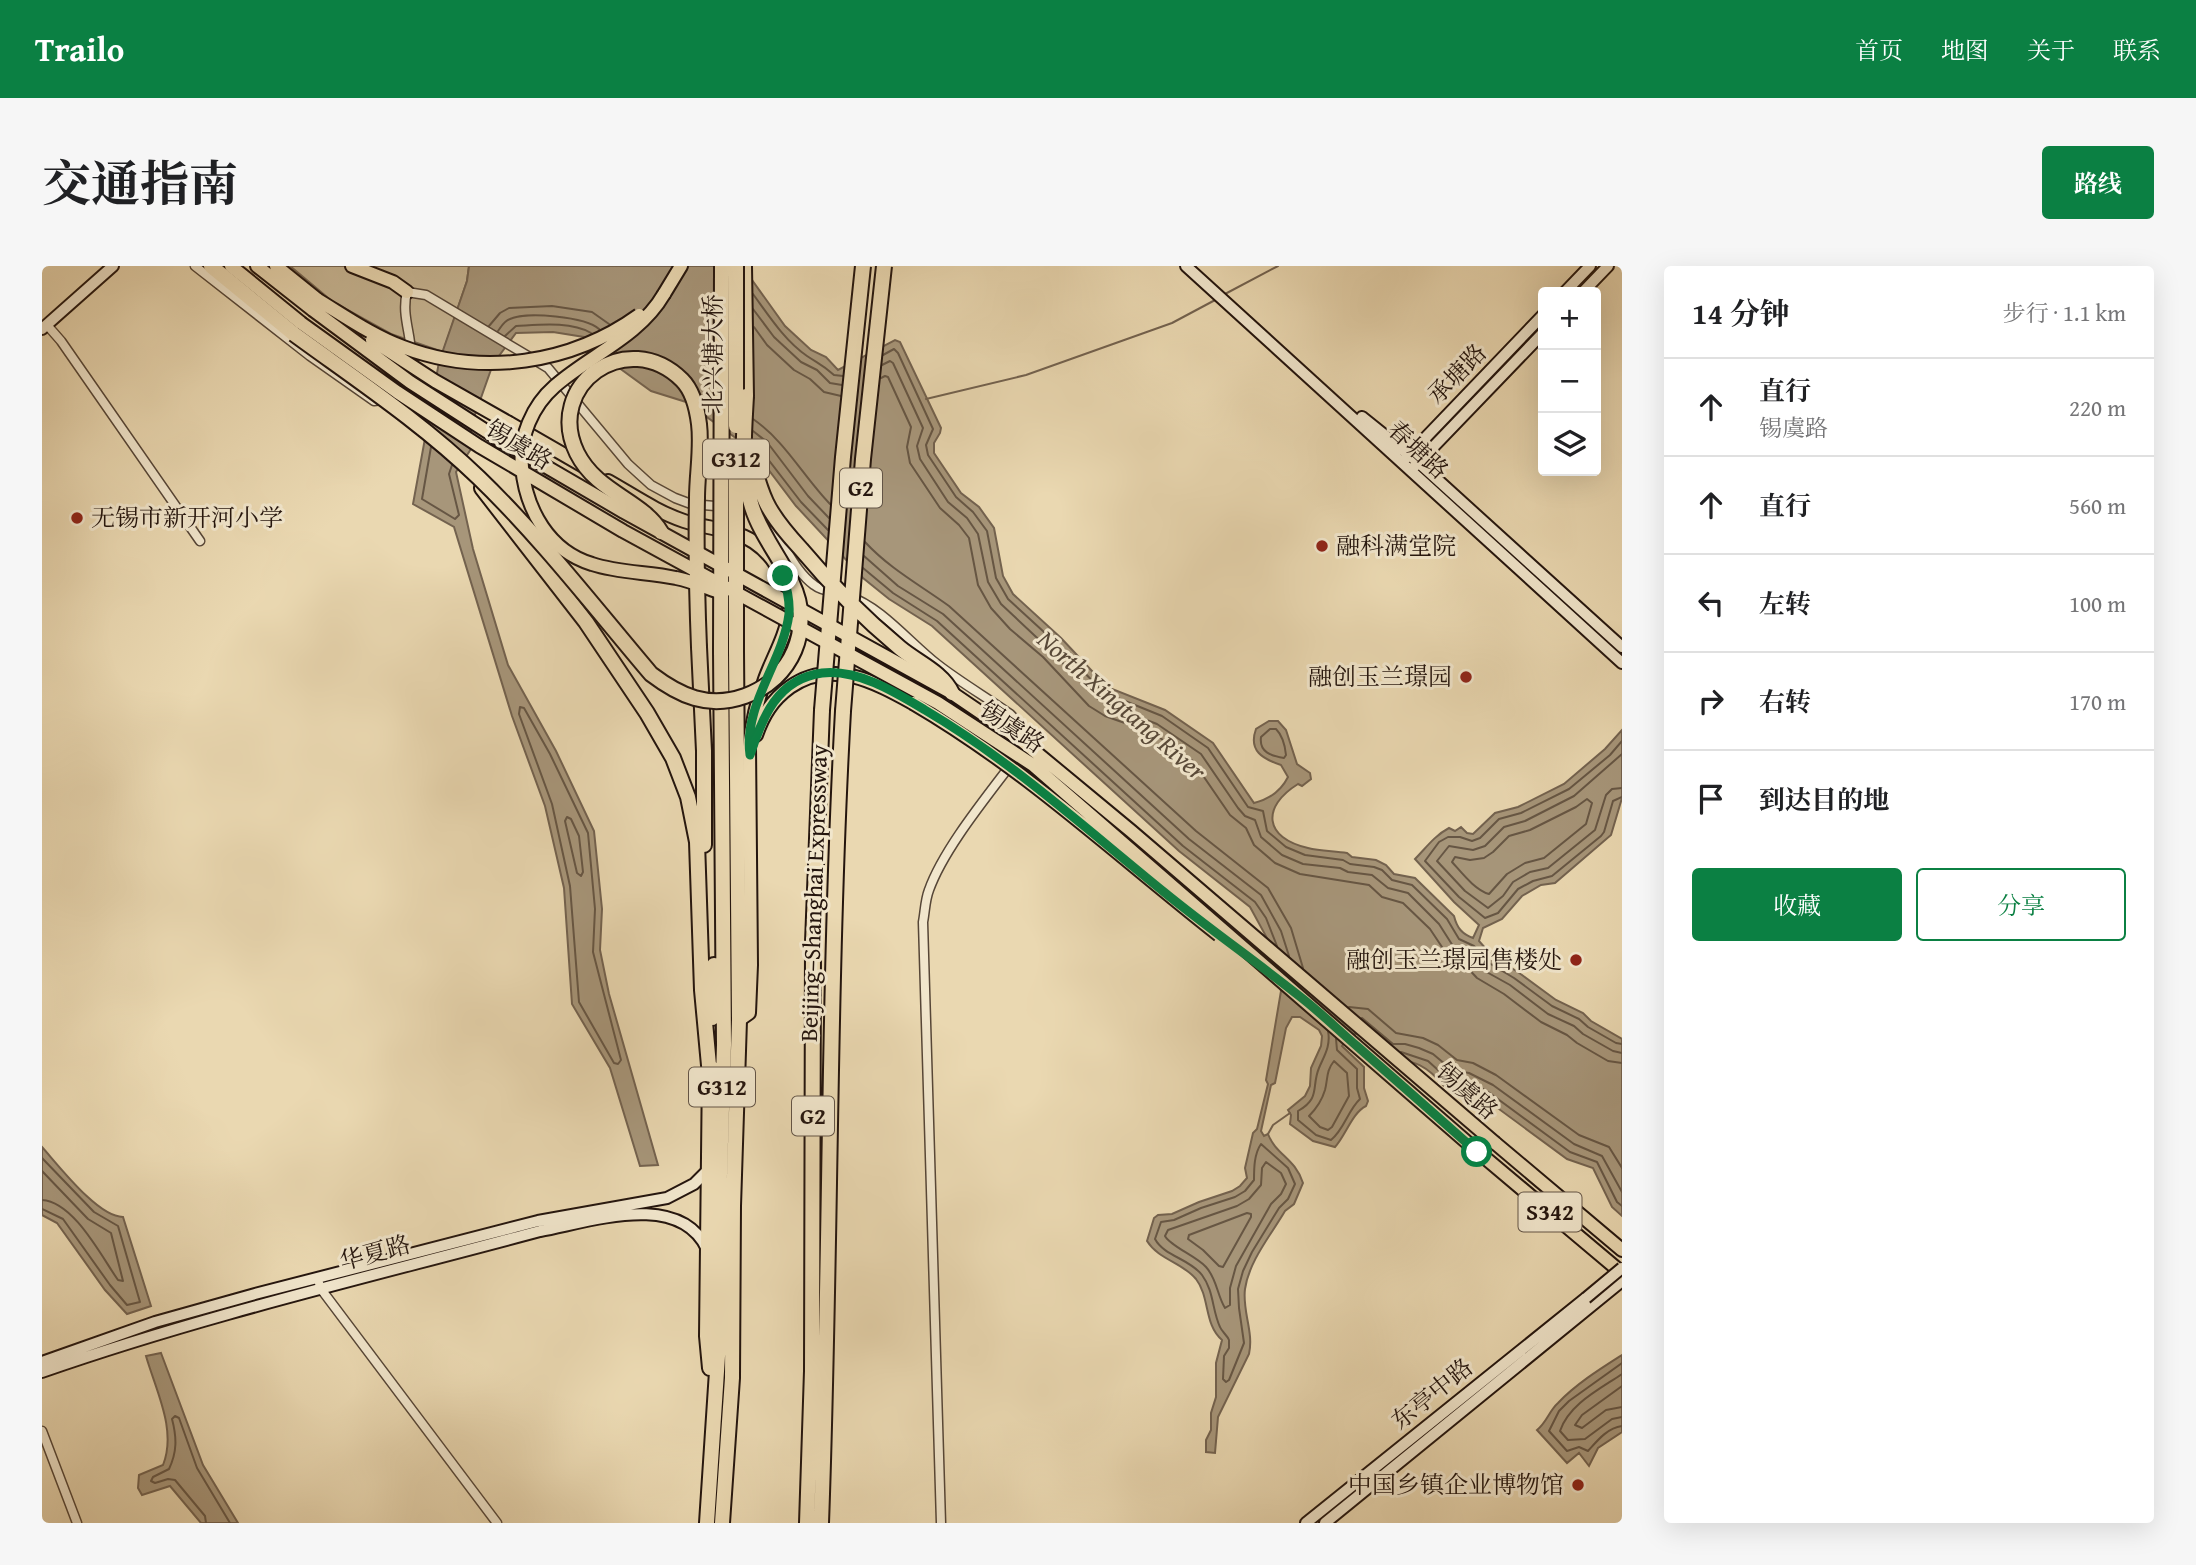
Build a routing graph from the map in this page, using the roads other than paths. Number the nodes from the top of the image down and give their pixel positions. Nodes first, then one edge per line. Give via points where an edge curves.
1 (113, 266) edge
2 (195, 266) edge
3 (211, 266) edge
4 (231, 266) edge
5 (257, 266) edge
6 (276, 266) edge
7 (352, 266) edge
8 (681, 266) edge
9 (722, 266) edge
10 (736, 266) edge
11 (744, 266) edge
12 (863, 266) edge
13 (884, 266) edge
14 (1186, 266) edge
15 (1192, 266) edge
16 (1590, 266) edge
17 (1608, 266) edge
18 (1570, 287) edge
19 (1588, 287) edge
20 (1214, 289) junction
21 (407, 292) junction
22 (664, 295) junction
23 (315, 305) junction
24 (1538, 321) edge
25 (45, 327) edge
26 (297, 328) junction
27 (1538, 338) edge
28 (746, 396) junction
29 (1410, 463) junction
30 (465, 466) junction
31 (661, 532) junction
32 (200, 541) dead end
33 (752, 603) junction
34 (1622, 646) edge
35 (729, 651) junction
36 (1622, 663) edge
37 (952, 694) junction
38 (750, 755) junction
39 (701, 932) junction
40 (722, 942) junction
41 (1300, 996) junction
42 (739, 1020) junction
43 (709, 1076) junction
44 (709, 1169) junction
45 (1622, 1250) edge
46 (709, 1252) junction
47 (1622, 1268) edge
48 (1622, 1273) edge
49 (1622, 1281) edge
50 (320, 1284) junction
51 (1589, 1302) junction
52 (42, 1362) edge
53 (42, 1372) edge
54 (715, 1406) junction
55 (42, 1431) edge
56 (77, 1523) edge
57 (496, 1523) edge
58 (707, 1523) edge
59 (722, 1523) edge
60 (807, 1523) edge
61 (821, 1523) edge
62 (941, 1523) edge
63 (1306, 1523) edge
64 (1325, 1523) edge

1 - 25 street
2 - 21 street via 374,401 383,400 400,384 412,361 403,306
3 - 26 highway
4 - 26 main road, 锡虞路
5 - 23 main road
6 - 23 main road
7 - 21 main road
8 - 22 main road
9 - 35 highway, 北兴塘大桥 / G312, bridge
10 - 35 highway, 北兴塘大桥 / G312, bridge
11 - 28 highway
12 - 60 highway, Beijing–Shanghai Expressway / G2, bridge via 822,710 813,942
13 - 61 highway, Beijing–Shanghai Expressway / G2, bridge via 863,459 835,852
14 - 20 street, 春塘路
15 - 20 street, 春塘路
16 - 18 street
17 - 19 street
20 - 29 street, 春塘路
21 - 62 street via 426,295 548,368 651,485 691,504 740,508 766,519 816,587 876,609 940,666 1010,714 1025,735 1024,747 940,867 928,891 923,922
22 - 23 main road, bridge via 627,324 562,353 475,364 402,347
22 - 33 main road, bridge via 631,331 570,373 539,403 529,421 522,460 528,502 552,539 590,564 678,578
23 - 31 main road, 锡虞路, bridge via 410,382
23 - 38 main road, bridge via 660,510 685,522 740,534 772,559 786,585 789,613 754,714
24 - 29 street, 承塘路
25 - 32 street via 61,341
26 - 30 highway, bridge
26 - 33 main road, 锡虞路, bridge via 479,446
27 - 29 street, 承塘路
28 - 30 highway, bridge via 744,480 757,520 793,584 799,605 799,641 780,673 743,696 696,699 674,691 651,674 527,529
28 - 37 highway, bridge via 757,480 786,533 859,612 947,681
29 - 34 street, 春塘路
29 - 36 street, 春塘路
30 - 39 highway via 586,622 673,758 688,797 697,842
31 - 37 main road, 锡虞路, bridge
31 - 39 highway, bridge via 654,520 594,476 577,453 571,432 576,394 586,379 617,360 637,358 670,370 693,397 700,428 696,495 704,751
33 - 41 main road, 锡虞路 / S342, bridge via 939,703 1033,765
35 - 40 highway, G312
35 - 42 highway, G312
37 - 45 main road, 锡虞路 / S342, bridge via 1081,788
38 - 41 main road, bridge via 773,702 797,682 823,673 873,682 991,752
38 - 42 main road via 751,965 749,1013
39 - 43 highway
40 - 43 highway via 714,952
40 - 54 highway, G312 via 724,1045
41 - 48 main road, 锡虞路 / S342, bridge
42 - 59 highway, G312 via 732,1378
43 - 44 highway
44 - 46 highway
44 - 50 street, 华夏路 via 694,1184 667,1198 538,1221
46 - 50 street, 华夏路 via 690,1226 675,1218 627,1215
46 - 54 highway via 707,1336
47 - 51 street, bridge
49 - 51 street
50 - 52 street, 华夏路 via 156,1322
50 - 53 street, 华夏路
50 - 57 street
51 - 63 street, 东亭中路
51 - 64 street, 东亭中路
54 - 58 highway, G312
55 - 56 street

